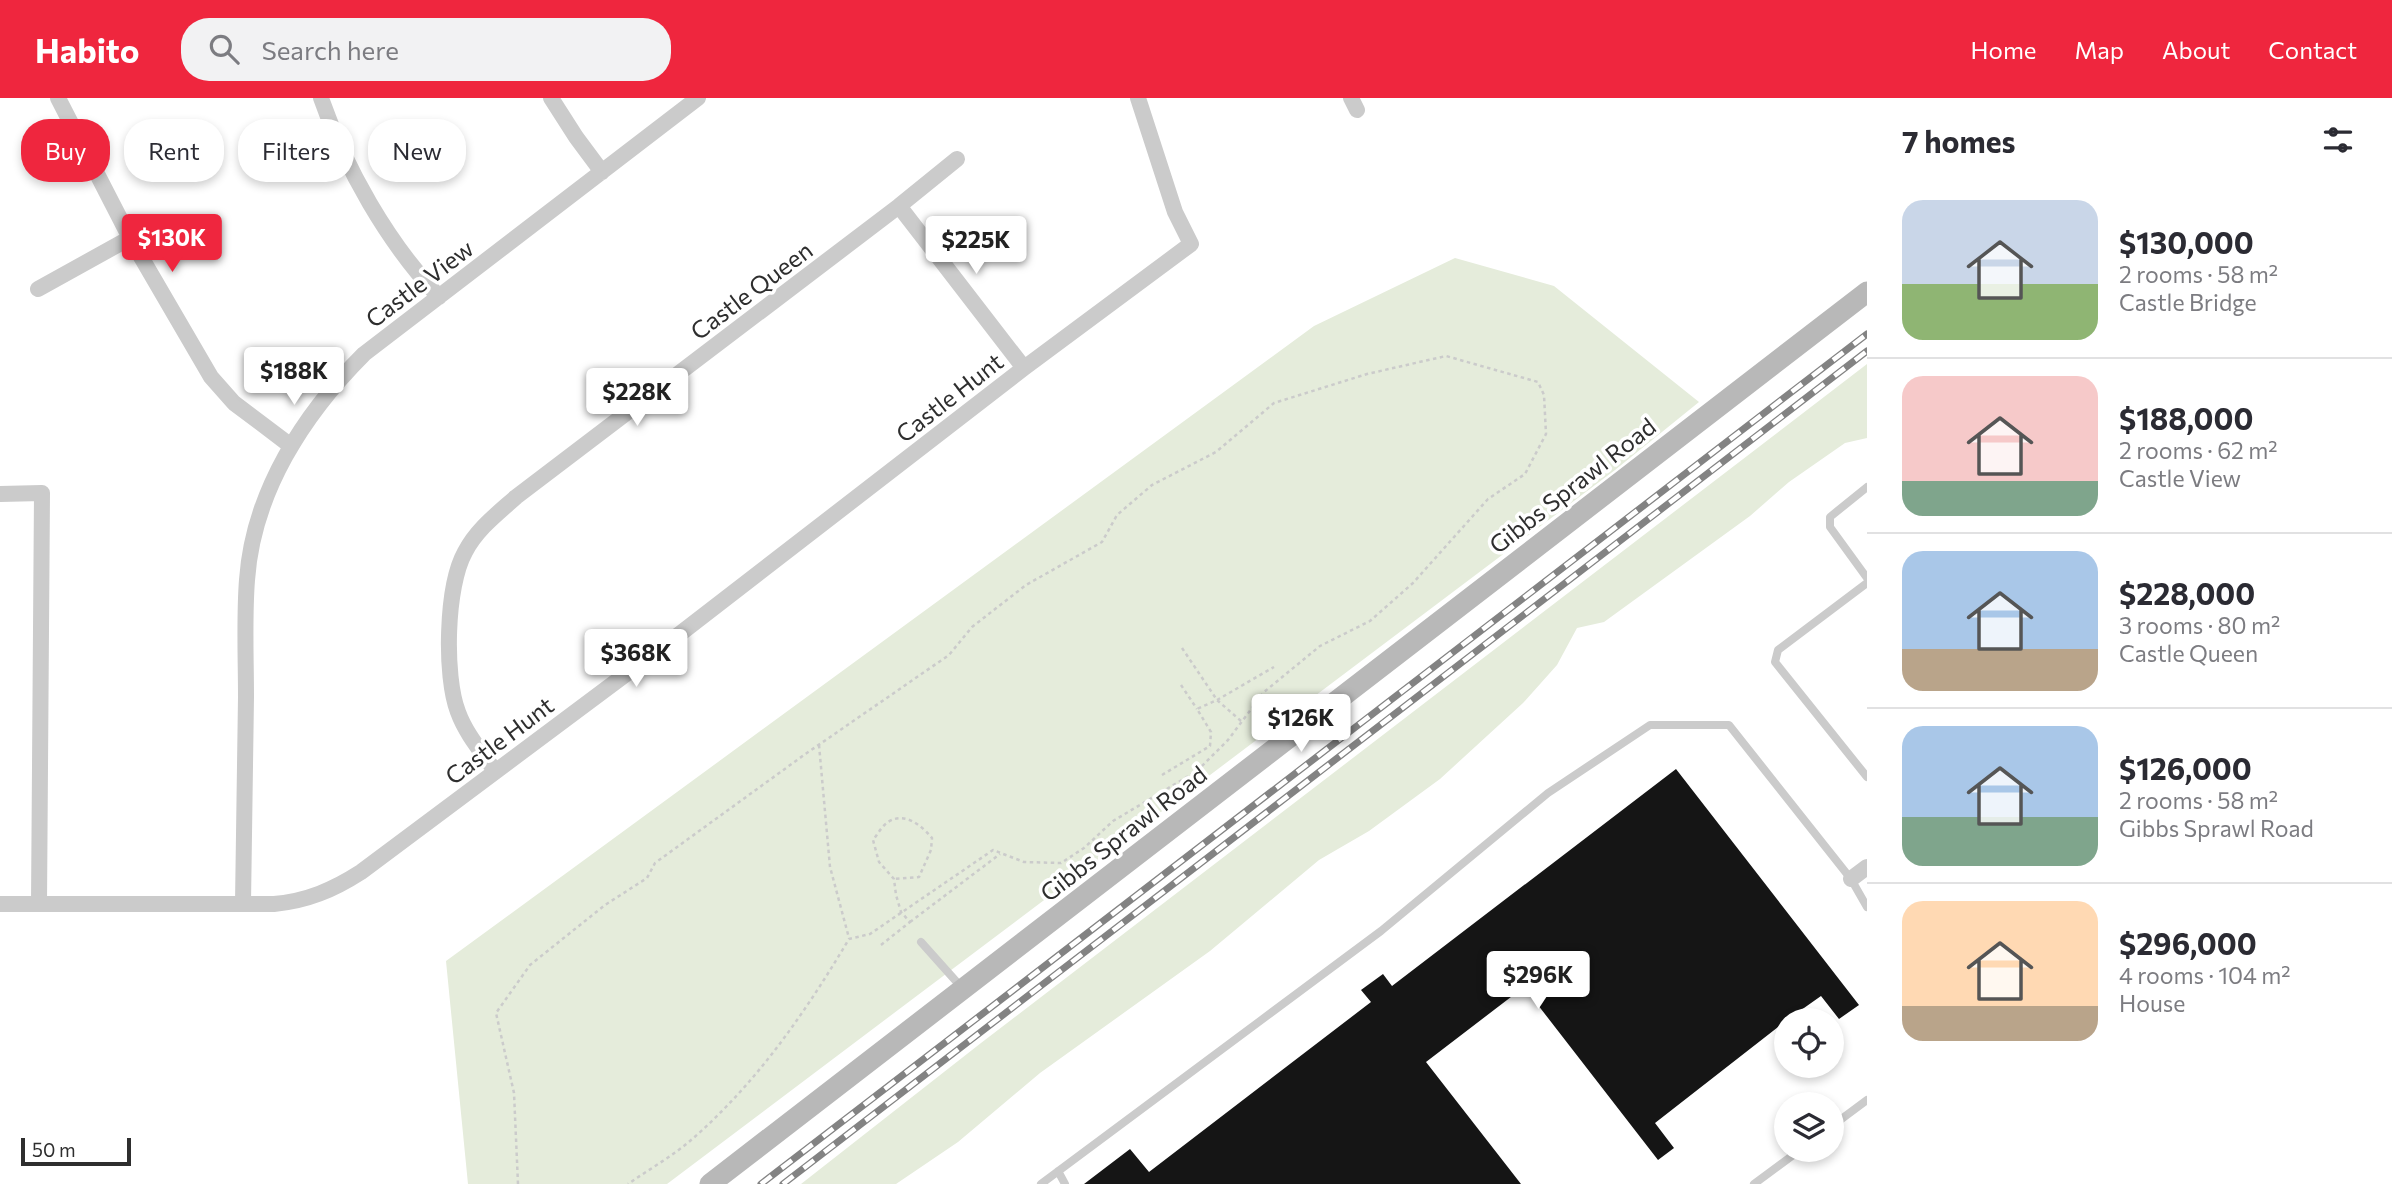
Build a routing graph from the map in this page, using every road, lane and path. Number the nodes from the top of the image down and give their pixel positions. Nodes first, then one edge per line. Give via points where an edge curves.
1 (58, 98) edge
2 (321, 98) edge
3 (551, 98) edge
4 (698, 98) edge
5 (1138, 98) edge
6 (957, 159) dead end
7 (603, 172) junction
8 (899, 206) junction
9 (130, 238) junction
10 (38, 289) dead end
11 (1867, 292) edge
12 (439, 297) junction
13 (1024, 368) junction
14 (291, 446) junction
15 (1867, 487) edge
16 (0, 494) edge
17 (1867, 580) edge
18 (1182, 648) dead end
19 (1274, 667) dead end
20 (1181, 685) dead end
21 (1217, 700) junction
22 (1197, 709) junction
23 (1241, 721) junction
24 (819, 745) junction
25 (495, 771) junction
26 (1163, 775) dead end
27 (1867, 777) edge
28 (1001, 853) junction
29 (1867, 867) edge
30 (1851, 878) junction
31 (894, 879) junction
32 (0, 904) edge
33 (39, 904) junction
34 (243, 904) junction
35 (1867, 907) edge
36 (901, 912) junction
37 (911, 922) junction
38 (849, 939) junction
39 (921, 942) dead end
40 (881, 945) dead end
41 (964, 990) junction
42 (1867, 1100) edge
43 (1844, 1117) edge
44 (1784, 1162) edge
45 (1058, 1171) junction
46 (518, 1184) edge
47 (628, 1184) edge
48 (710, 1184) edge
49 (1041, 1184) edge
50 (1065, 1184) edge
51 (1754, 1184) edge

1 - 9 street
2 - 12 street via 377,216
3 - 7 street
4 - 7 street, Castle View
5 - 13 street, Castle Hunt via 1175,212 1191,244
6 - 8 street, Castle Queen
7 - 12 street, Castle View
8 - 13 street
8 - 25 street, Castle Queen via 480,529 463,554 454,581 449,655 456,708 467,734
9 - 10 street
9 - 14 street via 211,377 234,403
11 - 41 main road, Gibbs Sprawl Road
12 - 14 street, Castle View via 364,354 312,412
13 - 25 street, Castle Hunt
14 - 34 street, Castle View via 261,513 247,579
15 - 17 lane via 1830,517 1830,527
16 - 33 street via 42,493
17 - 27 lane via 1778,650 1775,662
18 - 21 path
19 - 21 path
20 - 22 path
21 - 22 path
21 - 23 path
22 - 26 path via 1211,732 1210,746
23 - 24 path via 1264,692 1320,646 1370,621 1413,583 1488,499 1525,474 1546,434 1544,395 1538,382 1446,356 1274,403 1216,452 1152,485 1117,514 1102,542 1026,585 972,627 949,655
23 - 28 path via 1197,771 1113,821 1061,863 1024,862
24 - 38 path via 830,867
24 - 46 path via 655,863 646,878 530,965 496,1013 514,1093
25 - 34 street, Castle Hunt via 348,881 296,902
28 - 36 path via 993,850
28 - 37 path
29 - 30 street
30 - 35 lane
30 - 45 lane via 1729,725 1650,725 1548,793 1381,931
31 - 31 path via 879,862 873,840 887,823 899,818 924,828 932,838 919,877
31 - 36 path
32 - 33 street, Castle Hunt
33 - 34 street, Castle Hunt
36 - 37 path
36 - 38 path via 870,934
37 - 40 path
38 - 47 path via 815,996 748,1085 689,1143
39 - 41 lane
41 - 48 main road, Gibbs Sprawl Road
42 - 43 lane
44 - 51 lane
45 - 49 lane
45 - 50 lane

